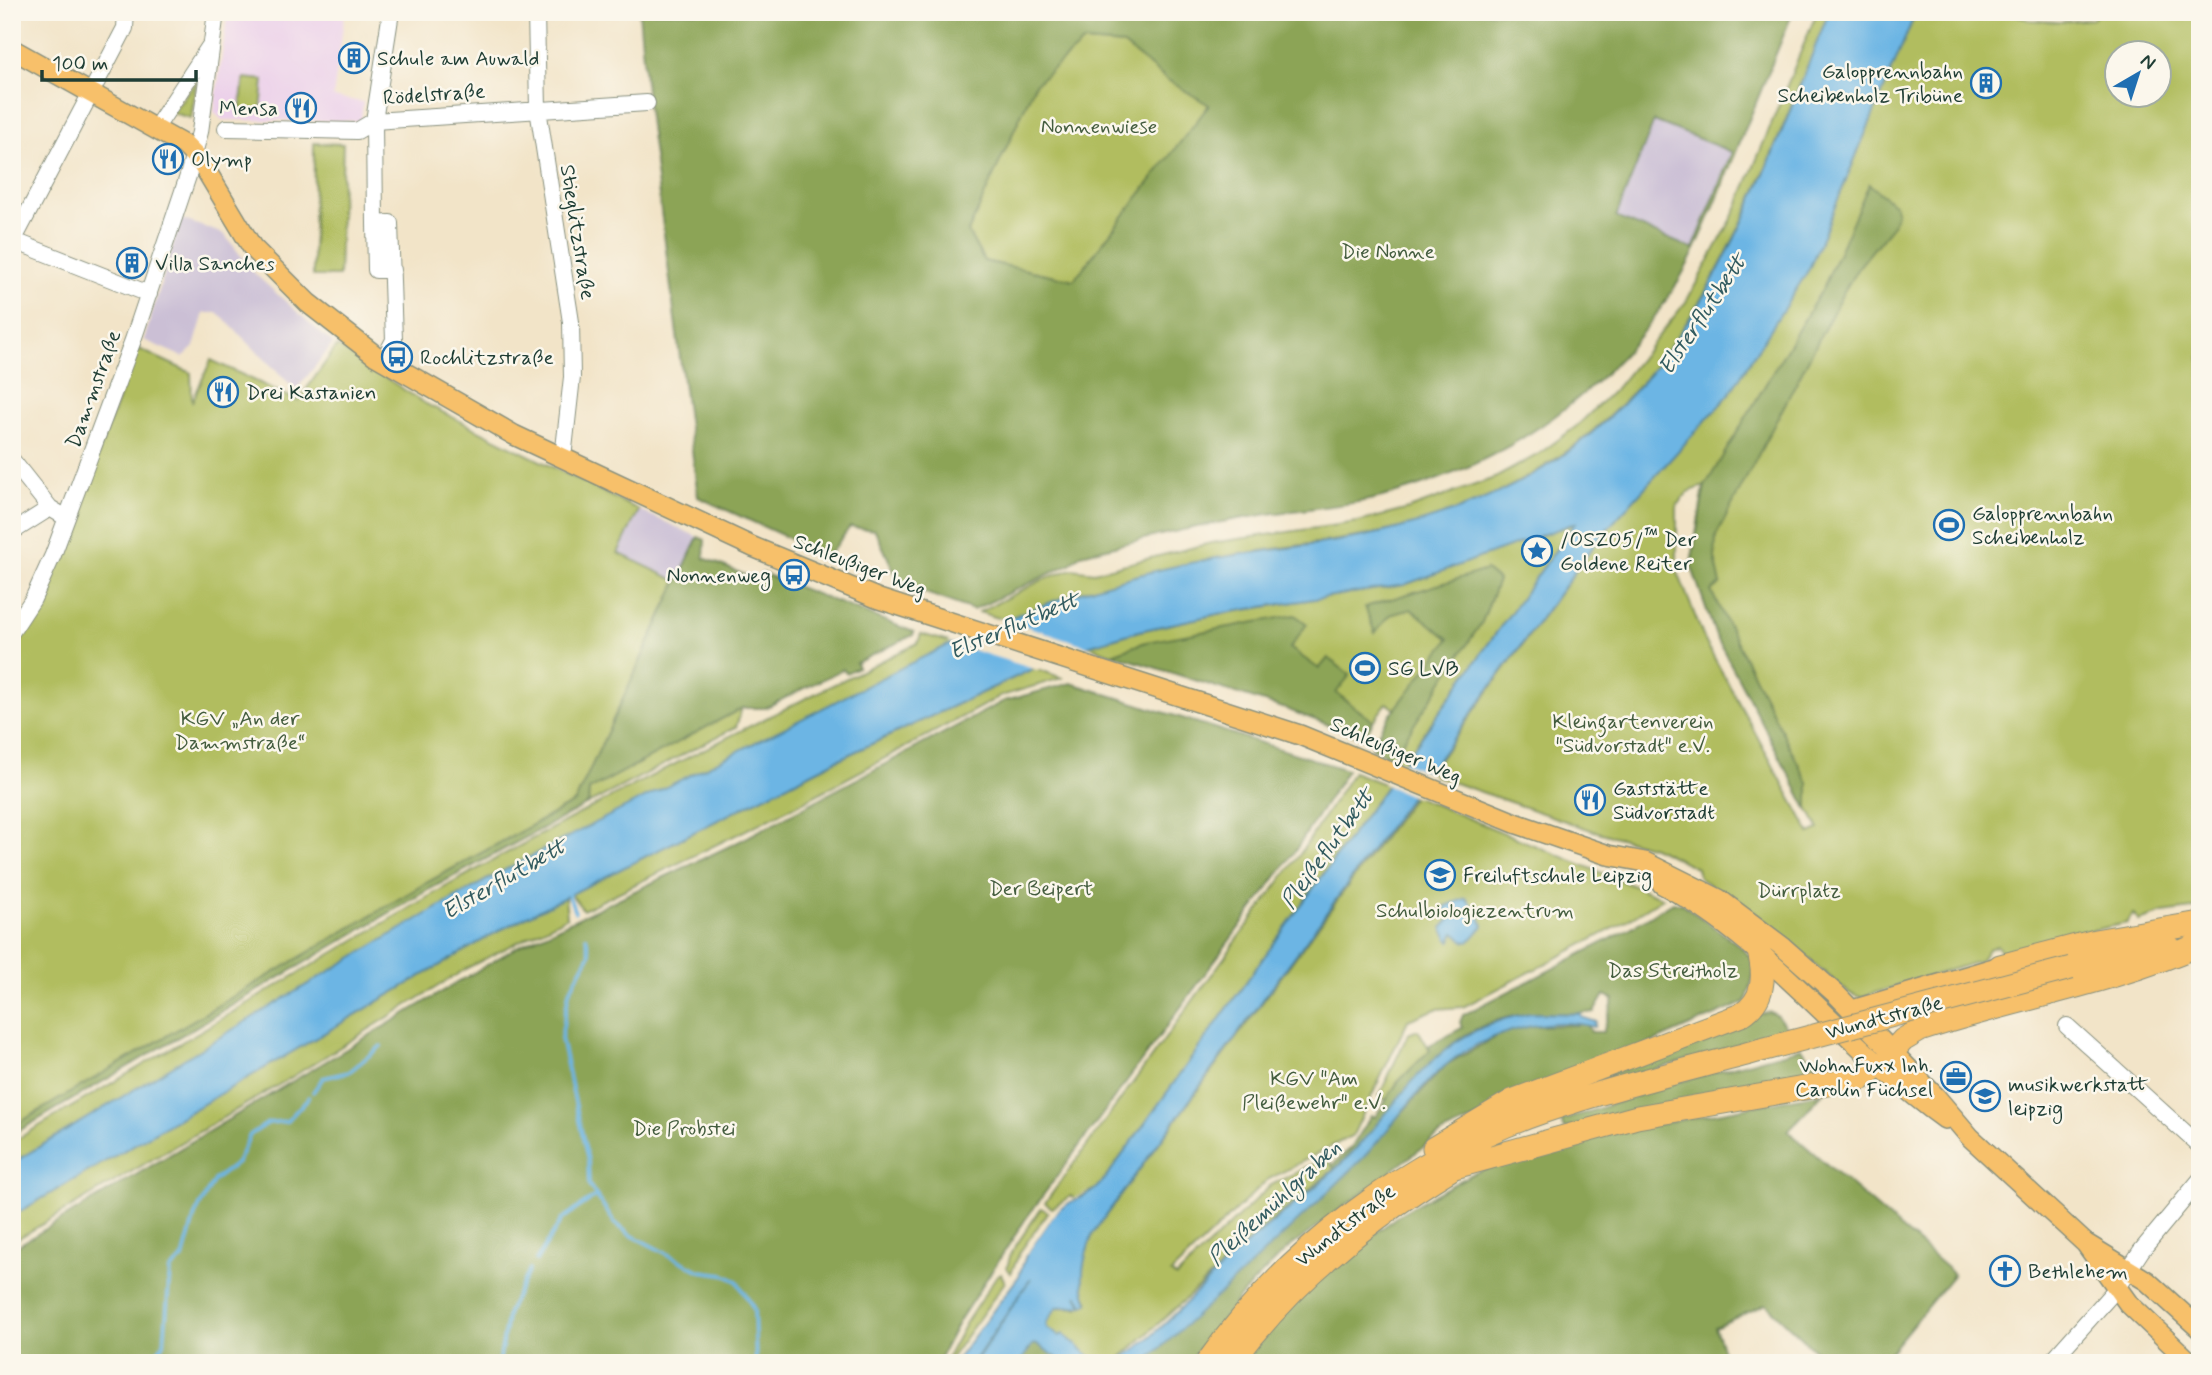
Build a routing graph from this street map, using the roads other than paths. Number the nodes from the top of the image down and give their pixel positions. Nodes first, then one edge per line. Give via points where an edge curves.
1 (126, 12) edge
2 (216, 12) edge
3 (391, 12) edge
4 (536, 12) edge
5 (211, 46) junction
6 (12, 49) edge
7 (88, 94) junction
8 (647, 103) dead end
9 (538, 109) junction
10 (374, 121) junction
11 (226, 128) dead end
12 (155, 130) junction
13 (195, 154) junction
14 (13, 241) edge
15 (149, 294) junction
16 (383, 361) junction
17 (563, 458) junction
18 (12, 460) edge
19 (50, 508) junction
20 (65, 517) junction
21 (12, 533) edge
22 (12, 631) edge
23 (1608, 855) junction
24 (2200, 923) edge
25 (2200, 933) edge
26 (2200, 943) edge
27 (1759, 951) junction
28 (2136, 953) junction
29 (2000, 966) joint
30 (1852, 1010) junction
31 (2067, 1026) dead end
32 (1886, 1058) junction
33 (1632, 1086) junction
34 (2200, 1146) edge
35 (1455, 1167) junction
36 (2200, 1180) edge
37 (1368, 1202) junction
38 (2085, 1243) junction
39 (2130, 1269) junction
40 (2116, 1289) junction
41 (2200, 1329) edge
42 (1207, 1363) edge
43 (1231, 1363) edge
44 (2050, 1363) edge
45 (2191, 1363) edge

1 - 7 street via 125,28
2 - 5 street, Dammstraße
3 - 10 street
4 - 9 street, Stieglitzstraße
5 - 12 street
5 - 13 street, Dammstraße
6 - 7 main road
7 - 12 main road
7 - 14 street
8 - 9 street, Rödelstraße
9 - 10 street, Rödelstraße
9 - 17 street, Stieglitzstraße via 571,322 572,377
10 - 11 street, Rödelstraße via 358,131
10 - 16 street via 375,224 390,223 393,270 394,340
12 - 13 main road
13 - 15 street, Dammstraße
13 - 16 main road, Schleußiger Weg via 231,215 271,269
14 - 15 street
15 - 20 street, Dammstraße
16 - 17 main road, Schleußiger Weg
17 - 23 main road, Schleußiger Weg via 824,577 957,626 1300,735
18 - 19 street
19 - 20 street
19 - 21 street
20 - 22 street, Dammstraße via 43,577
23 - 27 main road, Schleußiger Weg via 1681,894
23 - 30 main road, Schleußiger Weg via 1645,862 1719,900 1783,947
24 - 29 highway via 2095,941
25 - 28 highway, Wundtstraße
26 - 28 highway, Wundtstraße
26 - 32 highway via 2114,977 1920,1030
27 - 32 main road, Schleußiger Weg
27 - 37 highway via 1762,991 1741,1015 1512,1101 1424,1155
28 - 33 highway, Wundtstraße, bridge
29 - 30 main road
30 - 32 main road, Schleußiger Weg
31 - 34 street
32 - 35 highway via 1862,1078 1637,1117
32 - 38 main road
33 - 35 highway, Wundtstraße
33 - 37 highway, Wundtstraße via 1497,1130
35 - 43 highway, Wundtstraße via 1382,1215 1311,1272 1270,1313
36 - 39 street
37 - 42 highway, Wundtstraße via 1295,1261
38 - 39 main road
38 - 40 main road
39 - 40 street
39 - 41 main road
40 - 44 street
40 - 45 main road

